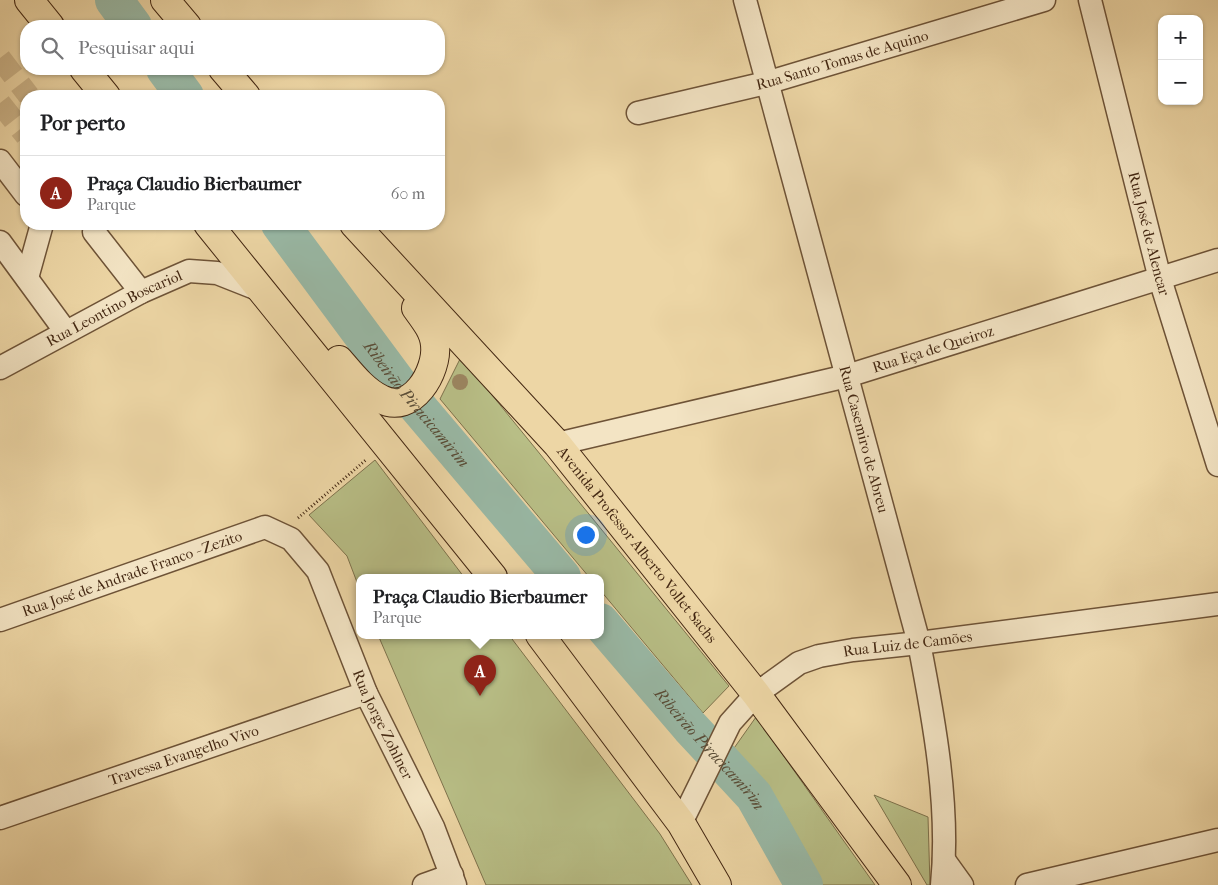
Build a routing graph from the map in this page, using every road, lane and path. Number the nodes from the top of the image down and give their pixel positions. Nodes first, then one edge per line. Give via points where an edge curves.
1 (29, 0) edge
2 (165, 0) edge
3 (746, 0) edge
4 (1044, 0) edge
5 (1090, 0) edge
6 (45, 20) edge
7 (182, 20) edge
8 (89, 75) edge
9 (228, 75) edge
10 (766, 83) junction
11 (101, 90) edge
12 (241, 90) edge
13 (638, 113) dead end
14 (0, 161) edge
15 (20, 187) edge
16 (40, 230) edge
17 (213, 230) edge
18 (359, 230) edge
19 (359, 230) edge
20 (94, 232) dead end
21 (0, 242) edge
22 (1218, 260) edge
23 (27, 278) junction
24 (1160, 278) junction
25 (260, 290) junction
26 (141, 292) junction
27 (66, 332) junction
28 (0, 368) edge
29 (847, 376) junction
30 (385, 443) junction
31 (557, 444) junction
32 (1218, 465) edge
33 (272, 530) junction
34 (491, 574) edge
35 (1218, 604) edge
36 (0, 620) edge
37 (543, 639) edge
38 (919, 643) junction
39 (366, 693) junction
40 (756, 694) junction
41 (0, 818) edge
42 (681, 823) junction
43 (1218, 840) edge
44 (944, 860) junction
45 (454, 880) edge
46 (424, 885) edge
47 (717, 885) edge
48 (897, 885) edge
49 (942, 885) edge
50 (962, 885) edge
51 (1027, 885) edge

1 - 6 main road
2 - 7 main road
3 - 10 street, Rua Casemiro de Abreu
4 - 10 street, Rua Santo Tomas de Aquino
5 - 24 street, Rua José de Alencar
8 - 11 main road
9 - 12 main road
10 - 13 street, Rua Santo Tomas de Aquino
10 - 29 street, Rua Casemiro de Abreu
14 - 15 street
16 - 23 street
17 - 25 main road
18 - 25 main road via 430,328 435,359 417,394 402,402 382,400 364,388 298,315 277,297
19 - 31 main road, Avenida Professor Alberto Vollet Sachs
20 - 26 street
21 - 23 street
22 - 24 street, Rua Eça de Queiroz
23 - 27 street
24 - 29 street, Rua Eça de Queiroz
24 - 32 street, Rua José de Alencar
25 - 26 street, Rua Leontino Boscariol via 217,273 189,271
25 - 30 main road
26 - 27 street, Rua Leontino Boscariol
27 - 28 street, Rua Leontino Boscariol
29 - 31 street, Rua Eça de Queiroz
29 - 38 street, Rua Casemiro de Abreu
30 - 33 path
30 - 34 main road
31 - 40 main road, Avenida Professor Alberto Vollet Sachs
33 - 36 street, Rua José de Andrade Franco - Zezito
33 - 39 street, Rua Jorge Zohlner via 291,539 318,571
35 - 38 street, Rua Luiz de Camões
37 - 42 main road
38 - 40 street, Rua Luiz de Camões via 819,656 799,663
38 - 44 street, Rua Casemiro de Abreu via 934,719
39 - 41 street, Travessa Evangelho Vivo
39 - 45 street, Rua Jorge Zohlner via 433,827
40 - 42 street, Rua Luiz de Camões via 730,723
40 - 48 main road, Avenida Professor Alberto Vollet Sachs
42 - 47 main road
43 - 51 street
44 - 49 street, Rua Casemiro de Abreu
44 - 50 street
45 - 46 street

